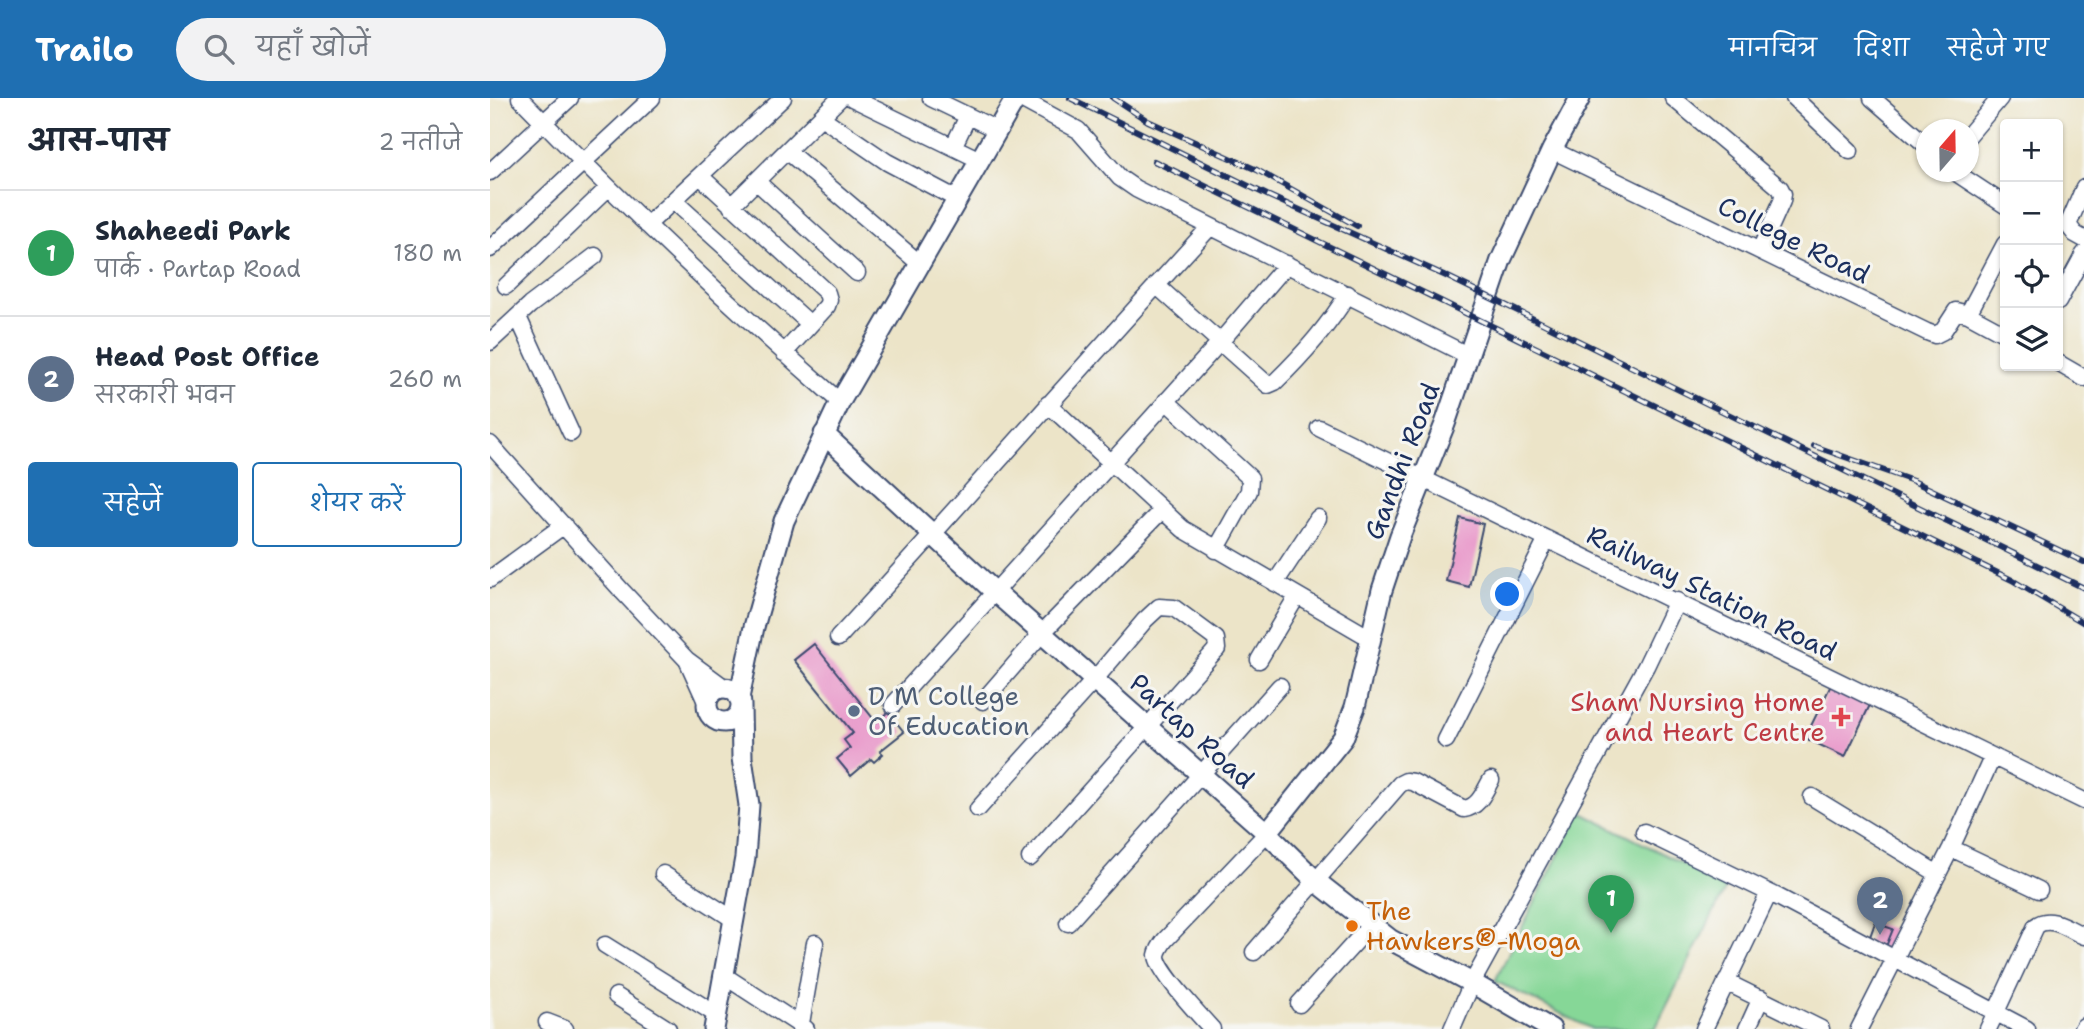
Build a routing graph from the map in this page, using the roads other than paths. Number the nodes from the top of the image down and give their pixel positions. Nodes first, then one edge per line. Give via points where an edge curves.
1 (520, 98) edge
2 (570, 98) edge
3 (652, 98) edge
4 (783, 98) edge
5 (840, 98) edge
6 (852, 98) edge
7 (931, 98) edge
8 (1017, 98) edge
9 (1580, 98) edge
10 (1673, 98) edge
11 (1794, 98) edge
12 (1872, 98) edge
13 (2000, 98) edge
14 (968, 116) junction
15 (821, 117) junction
16 (544, 122) junction
17 (1979, 124) edge
18 (997, 130) junction
19 (1916, 136) edge
20 (953, 147) junction
21 (1552, 150) junction
22 (787, 151) junction
23 (1850, 151) dead end
24 (979, 160) junction
25 (584, 163) junction
26 (490, 172) edge
27 (700, 176) junction
28 (757, 181) junction
29 (1970, 182) edge
30 (608, 188) junction
31 (2084, 188) edge
32 (957, 199) junction
33 (674, 201) junction
34 (2000, 202) edge
35 (731, 206) junction
36 (647, 225) junction
37 (1210, 227) junction
38 (2084, 239) edge
39 (2004, 245) edge
40 (490, 249) edge
41 (1760, 250) junction
42 (2084, 254) edge
43 (595, 256) dead end
44 (919, 263) junction
45 (1287, 264) junction
46 (857, 274) dead end
47 (1156, 285) junction
48 (506, 286) dead end
49 (2063, 293) edge
50 (1348, 294) junction
51 (1968, 314) junction
52 (517, 317) junction
53 (810, 324) junction
54 (2000, 331) edge
55 (490, 342) edge
56 (1220, 342) junction
57 (784, 353) junction
58 (1469, 356) junction
59 (2063, 366) edge
60 (2084, 378) edge
61 (1166, 401) junction
62 (840, 402) junction
63 (1048, 404) junction
64 (1319, 428) dead end
65 (571, 433) dead end
66 (824, 434) junction
67 (490, 444) edge
68 (1111, 461) junction
69 (1424, 479) junction
70 (1161, 511) junction
71 (1318, 518) dead end
72 (564, 525) junction
73 (934, 534) junction
74 (1547, 539) junction
75 (1216, 550) junction
76 (490, 579) edge
77 (1275, 583) junction
78 (994, 591) junction
79 (1297, 596) junction
80 (1676, 601) junction
81 (1043, 632) junction
82 (838, 638) dead end
83 (1370, 638) junction
84 (687, 660) junction
85 (1258, 660) dead end
86 (1095, 679) junction
87 (1280, 686) dead end
88 (735, 697) junction
89 (983, 701) dead end
90 (892, 705) dead end
91 (711, 712) junction
92 (1149, 727) junction
93 (1446, 740) dead end
94 (742, 758) junction
95 (1992, 758) junction
96 (1200, 774) junction
97 (1491, 780) dead end
98 (1812, 797) dead end
99 (2084, 802) edge
100 (978, 809) dead end
101 (1644, 832) dead end
102 (1267, 834) junction
103 (1951, 848) junction
104 (1031, 858) dead end
105 (663, 874) dead end
106 (1938, 874) junction
107 (1317, 882) junction
108 (2039, 890) dead end
109 (1769, 892) junction
110 (733, 919) junction
111 (1068, 923) dead end
112 (1371, 925) junction
113 (2084, 936) edge
114 (815, 943) dead end
115 (605, 945) dead end
116 (1254, 952) dead end
117 (1895, 957) junction
118 (723, 975) junction
119 (1726, 982) junction
120 (1472, 983) junction
121 (616, 996) dead end
122 (1761, 998) junction
123 (1299, 1003) dead end
124 (1996, 1012) junction
125 (547, 1022) dead end
126 (716, 1022) edge
127 (802, 1028) edge
128 (565, 1029) edge
129 (668, 1029) edge
130 (1212, 1029) edge
131 (1452, 1029) edge
132 (1551, 1029) edge
133 (1704, 1029) edge
134 (1747, 1029) edge
135 (1821, 1029) edge
136 (1859, 1029) edge
137 (1988, 1029) edge
138 (2027, 1029) edge

1 - 16 street
2 - 16 street
3 - 25 street
4 - 27 street
5 - 15 street
6 - 20 street
7 - 14 street
8 - 18 street
8 - 37 street via 1078,130 1120,178 1136,189
9 - 21 street, Gandhi Road
10 - 41 street via 1780,188 1782,201
11 - 23 street
12 - 19 street
13 - 17 street
14 - 18 street
14 - 20 street
15 - 22 street
15 - 32 street via 887,162
16 - 25 street
16 - 26 street
18 - 24 street
20 - 24 street
21 - 41 street, College Road
21 - 58 street, Gandhi Road via 1501,260
22 - 28 street
22 - 44 street
24 - 32 street
25 - 30 street
25 - 40 street
27 - 33 street
27 - 35 street
28 - 35 street
28 - 46 street
29 - 34 street
30 - 36 street
30 - 48 street
31 - 38 street via 2067,225
32 - 44 street
33 - 36 street
33 - 53 street
35 - 53 street via 827,293 827,306
36 - 57 street
37 - 45 street
37 - 47 street
39 - 51 street
41 - 51 street, College Road via 1935,335 1956,311
42 - 49 street
43 - 52 street
44 - 62 street
45 - 50 street
45 - 56 street
47 - 56 street
47 - 63 street
50 - 56 street via 1328,327 1271,384 1264,383
50 - 58 street
51 - 54 street
52 - 55 street
52 - 65 street
53 - 57 street
56 - 61 street
57 - 62 street
58 - 69 street, Gandhi Road
59 - 60 street
61 - 68 street
61 - 75 street via 1250,478 1249,491
62 - 66 street
63 - 68 street
63 - 73 street
64 - 69 street, Railway Station Road
66 - 73 street, Partap Road
66 - 88 street via 784,521
67 - 72 street
68 - 70 street
68 - 78 street
69 - 74 street, Railway Station Road
69 - 83 street, Gandhi Road via 1400,536
70 - 75 street
70 - 81 street
71 - 77 street
72 - 76 street
72 - 84 street
73 - 78 street, Partap Road
73 - 82 street
74 - 80 street, Railway Station Road
74 - 93 street
75 - 77 street
77 - 79 street
78 - 81 street, Partap Road
78 - 90 street
79 - 83 street
79 - 85 street
80 - 95 street, Railway Station Road
80 - 120 street via 1646,666
81 - 86 street, Partap Road
81 - 89 street
83 - 102 street, Gandhi Road via 1355,707 1343,738
84 - 88 street
84 - 91 street
86 - 92 street, Partap Road
86 - 92 street via 1159,607 1174,608 1212,636 1217,644 1214,652
86 - 100 street
87 - 96 street
88 - 91 street via 717,690 710,696
88 - 91 street via 738,714 732,720 723,722
88 - 94 street
91 - 94 street
92 - 96 street, Partap Road
92 - 104 street
94 - 110 street via 749,805
95 - 99 street, Railway Station Road
95 - 103 street
96 - 102 street, Partap Road
96 - 111 street
97 - 107 street via 1478,802 1464,809 1413,782 1400,784
98 - 106 street
101 - 109 street
102 - 107 street, Partap Road
102 - 130 street via 1165,940 1157,954 1172,982
103 - 106 street
103 - 108 street
105 - 110 street
106 - 117 street
107 - 112 street, Partap Road
107 - 116 street
109 - 117 street
109 - 119 street
110 - 118 street
112 - 120 street, Partap Road
112 - 123 street
113 - 124 street via 2048,920 2036,926
114 - 127 street
115 - 126 street
117 - 124 street
117 - 136 street
118 - 126 street
118 - 127 street
119 - 122 street
119 - 133 street
120 - 131 street
120 - 132 street, Partap Road
121 - 129 street
122 - 134 street
122 - 135 street
124 - 137 street
124 - 138 street
125 - 128 street

